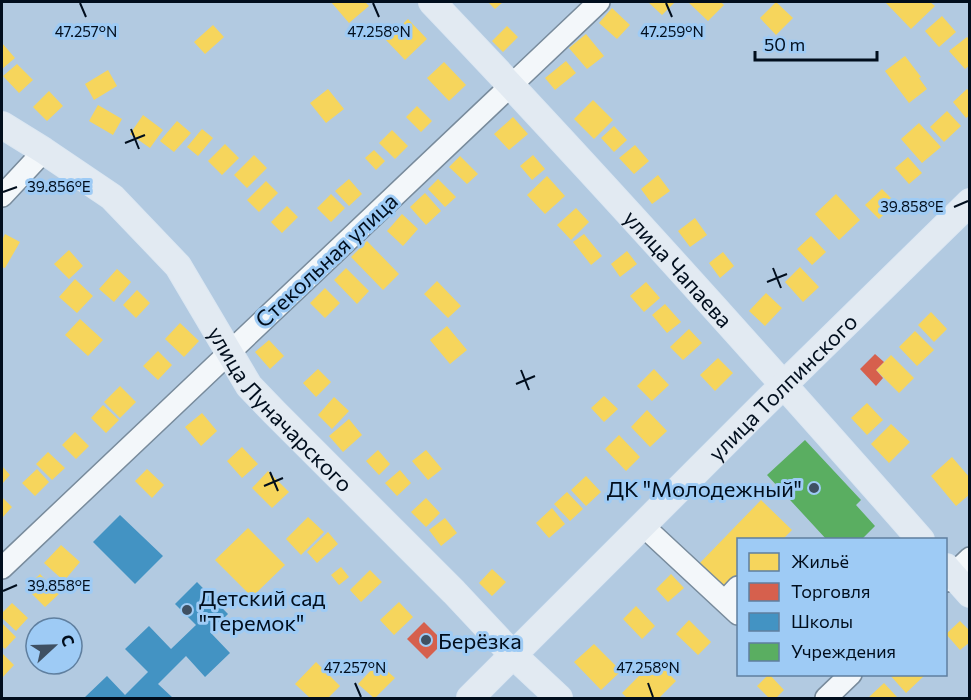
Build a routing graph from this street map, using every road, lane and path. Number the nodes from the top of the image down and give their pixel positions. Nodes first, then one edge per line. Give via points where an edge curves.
1 (432, 2) edge
2 (599, 2) edge
3 (511, 85) junction
4 (2, 125) edge
5 (45, 151) junction
6 (2, 196) edge
7 (969, 202) edge
8 (969, 220) edge
9 (228, 352) junction
10 (789, 390) junction
11 (654, 535) junction
12 (919, 538) edge
13 (2, 568) edge
14 (953, 570) edge
15 (969, 594) edge
16 (734, 601) edge
17 (518, 659) junction
18 (850, 676) edge
19 (470, 699) edge
20 (489, 699) edge
21 (560, 699) edge
22 (826, 699) edge

1 - 3 main road, улица Чапаева
2 - 3 street, Стекольная улица
3 - 9 street, Стекольная улица
3 - 10 main road, улица Чапаева
4 - 5 main road, улица Луначарского
5 - 6 street
5 - 9 main road, улица Луначарского via 112,197 178,266
7 - 10 main road, улица Толпинского
8 - 10 main road, улица Толпинского
9 - 13 street, Стекольная улица
9 - 17 main road, улица Луначарского via 249,386 275,414
10 - 11 main road, улица Толпинского
10 - 12 main road, улица Чапаева
10 - 17 main road, улица Толпинского
11 - 16 street
11 - 17 main road, улица Толпинского
14 - 15 main road
17 - 19 main road, улица Толпинского
17 - 20 main road, улица Толпинского
17 - 21 main road, улица Луначарского
18 - 22 street

